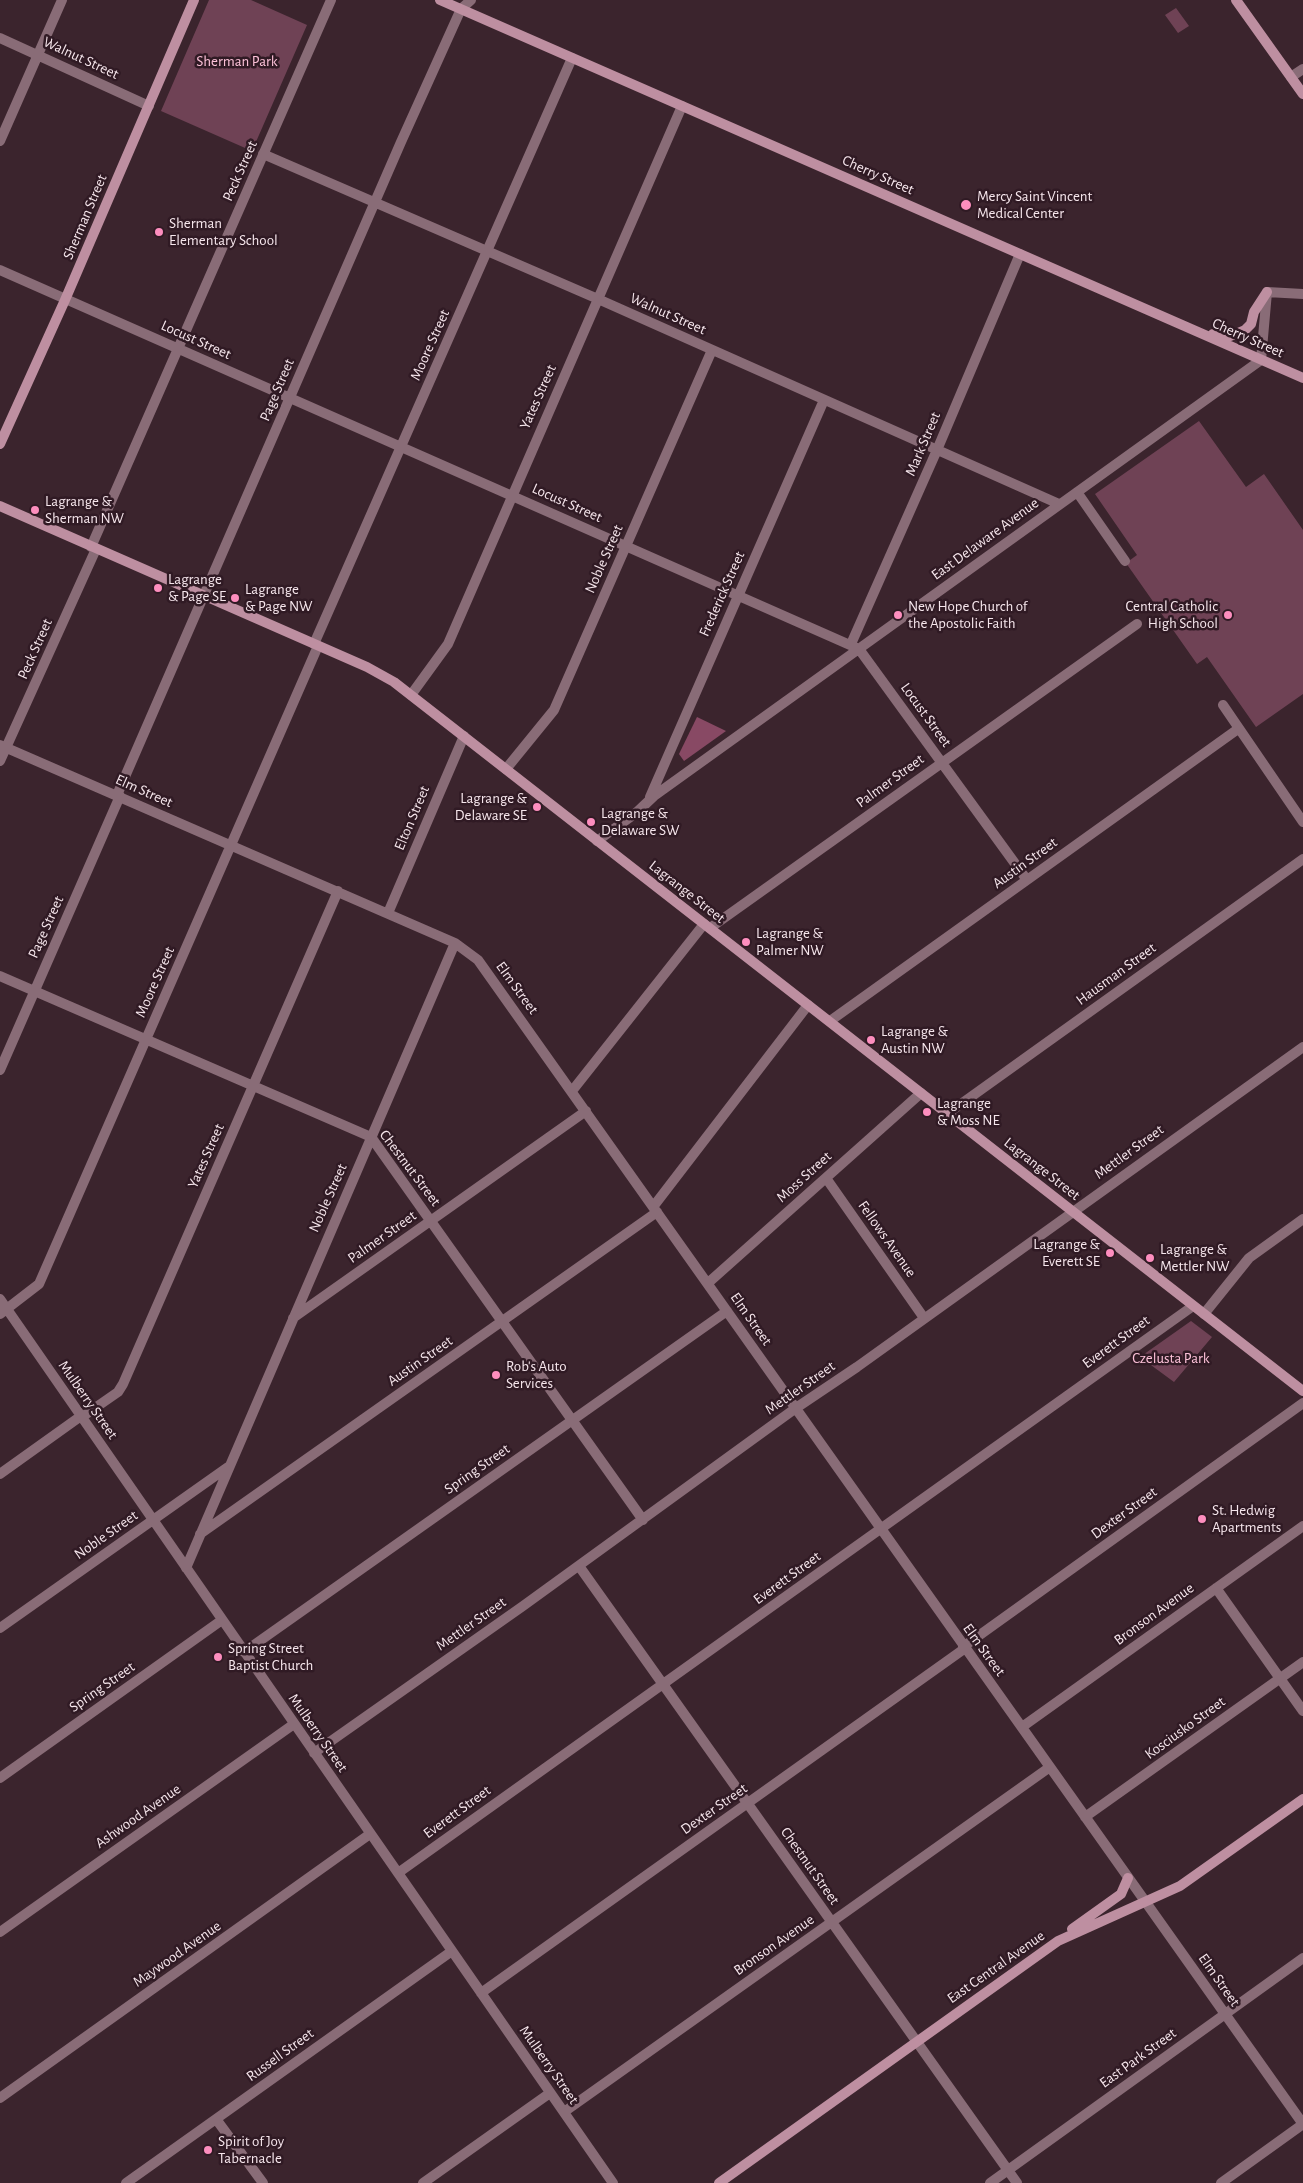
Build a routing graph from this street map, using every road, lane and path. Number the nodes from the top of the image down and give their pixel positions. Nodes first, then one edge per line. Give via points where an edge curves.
1 (62, 0) edge
2 (194, 0) edge
3 (331, 0) edge
4 (440, 0) edge
5 (470, 0) edge
6 (1236, 0) edge
7 (461, 9) junction
8 (0, 38) edge
9 (38, 54) junction
10 (572, 58) junction
11 (1303, 69) edge
12 (1291, 77) junction
13 (1303, 94) edge
14 (149, 106) junction
15 (682, 106) junction
16 (0, 141) edge
17 (264, 154) junction
18 (375, 203) junction
19 (488, 252) junction
20 (1020, 254) junction
21 (0, 270) edge
22 (1268, 292) junction
23 (1303, 294) edge
24 (598, 299) junction
25 (65, 300) junction
26 (1188, 328) junction
27 (178, 349) junction
28 (712, 350) junction
29 (1262, 360) junction
30 (1303, 378) edge
31 (290, 398) junction
32 (824, 400) junction
33 (0, 444) edge
34 (402, 447) junction
35 (937, 450) junction
36 (1076, 492) junction
37 (512, 495) junction
38 (1059, 504) junction
39 (0, 506) edge
40 (626, 546) junction
41 (94, 548) junction
42 (1125, 561) dead end
43 (738, 594) junction
44 (203, 596) junction
45 (1137, 624) dead end
46 (316, 645) junction
47 (855, 646) junction
48 (411, 695) junction
49 (1223, 705) dead end
50 (1238, 729) junction
51 (464, 736) junction
52 (3, 746) edge
53 (0, 761) edge
54 (942, 762) junction
55 (506, 769) junction
56 (118, 796) junction
57 (649, 800) junction
58 (1303, 822) edge
59 (597, 841) junction
60 (231, 845) junction
61 (1303, 859) edge
62 (1027, 880) junction
63 (338, 891) junction
64 (388, 913) junction
65 (707, 926) junction
66 (455, 943) junction
67 (0, 976) edge
68 (34, 991) junction
69 (808, 1005) junction
70 (830, 1022) junction
71 (146, 1040) junction
72 (1303, 1047) edge
73 (0, 1070) edge
74 (254, 1087) junction
75 (572, 1091) junction
76 (921, 1093) junction
77 (586, 1111) junction
78 (947, 1114) junction
79 (371, 1137) junction
80 (826, 1178) junction
81 (655, 1209) junction
82 (1073, 1212) junction
83 (1303, 1219) edge
84 (431, 1220) junction
85 (708, 1283) junction
86 (0, 1299) edge
87 (1193, 1306) junction
88 (3, 1311) edge
89 (727, 1311) junction
90 (1204, 1314) junction
91 (292, 1318) junction
92 (924, 1318) junction
93 (502, 1321) junction
94 (1303, 1391) edge
95 (1303, 1403) edge
96 (796, 1408) junction
97 (82, 1417) junction
98 (572, 1420) junction
99 (229, 1466) junction
100 (0, 1474) edge
101 (153, 1520) junction
102 (643, 1520) junction
103 (1303, 1526) edge
104 (880, 1528) junction
105 (200, 1534) junction
106 (579, 1566) junction
107 (186, 1568) junction
108 (1216, 1588) junction
109 (222, 1620) junction
110 (0, 1628) edge
111 (964, 1648) junction
112 (244, 1652) junction
113 (1303, 1662) edge
114 (1280, 1678) junction
115 (663, 1685) junction
116 (1303, 1711) edge
117 (294, 1724) junction
118 (1022, 1727) junction
119 (314, 1753) junction
120 (1050, 1767) junction
121 (0, 1778) edge
122 (1303, 1799) edge
123 (747, 1804) junction
124 (1085, 1817) junction
125 (370, 1834) junction
126 (398, 1874) junction
127 (1128, 1878) junction
128 (1145, 1902) junction
129 (831, 1922) junction
130 (0, 1932) edge
131 (1058, 1941) junction
132 (452, 1951) junction
133 (1303, 1958) edge
134 (481, 1993) junction
135 (1225, 2014) junction
136 (916, 2043) junction
137 (550, 2093) junction
138 (0, 2098) edge
139 (564, 2112) junction
140 (216, 2119) junction
141 (1303, 2124) edge
142 (1008, 2170) junction
143 (126, 2183) edge
144 (263, 2183) edge
145 (423, 2183) edge
146 (613, 2183) edge
147 (719, 2183) edge
148 (990, 2183) edge
149 (1017, 2183) edge
150 (1221, 2183) edge

1 - 9 street
2 - 14 main road, Sherman Street
3 - 17 street, Peck Street
4 - 7 main road, Cherry Street
5 - 7 street, Page Street
6 - 12 main road
7 - 10 main road, Cherry Street
7 - 18 street, Page Street
8 - 9 street, Walnut Street
9 - 14 street, Walnut Street
9 - 16 street
10 - 15 main road, Cherry Street
10 - 19 street, Moore Street
11 - 12 street
12 - 13 main road
14 - 25 main road, Sherman Street
15 - 20 main road, Cherry Street
15 - 24 street, Yates Street
17 - 18 street, Walnut Street
17 - 27 street, Peck Street
18 - 19 street, Walnut Street
18 - 31 street, Page Street
19 - 24 street, Walnut Street
19 - 34 street, Moore Street
20 - 26 main road, Cherry Street
20 - 35 street, Mark Street
21 - 25 street, Locust Street
22 - 23 street
22 - 26 main road via 1254,312 1251,324 1238,335 1228,337
22 - 29 street
24 - 28 street, Walnut Street
24 - 37 street, Yates Street
25 - 27 street, Locust Street
25 - 33 main road, Sherman Street
26 - 29 main road, Cherry Street
27 - 31 street, Locust Street
27 - 41 street, Peck Street
28 - 32 street, Walnut Street
28 - 40 street, Noble Street
29 - 30 main road, Cherry Street
29 - 36 street, East Delaware Avenue
31 - 34 street, Locust Street
31 - 44 street, Page Street
32 - 35 street, Walnut Street
32 - 43 street, Frederick Street
34 - 37 street, Locust Street
34 - 46 street, Moore Street
35 - 38 street, Walnut Street
35 - 47 street, Mark Street
36 - 38 street, East Delaware Avenue
36 - 42 street
37 - 40 street, Locust Street
37 - 48 street, Yates Street via 448,644
38 - 47 street, East Delaware Avenue
39 - 41 main road, Lagrange Street
40 - 43 street, Locust Street
40 - 55 street, Noble Street via 554,710
41 - 44 main road, Lagrange Street
41 - 52 street, Peck Street
43 - 47 street, Locust Street
43 - 57 street, Frederick Street
44 - 46 main road, Lagrange Street
44 - 56 street, Page Street
45 - 54 street, Palmer Street
46 - 48 main road, Lagrange Street via 376,671
46 - 60 street, Moore Street
47 - 54 street, Locust Street
47 - 57 street, East Delaware Avenue
48 - 51 main road, Lagrange Street
49 - 50 street
50 - 58 street
50 - 62 street, Austin Street
51 - 55 main road, Lagrange Street
51 - 64 street, Elton Street
52 - 53 street, Peck Street
52 - 56 street, Elm Street
54 - 62 street, Locust Street
54 - 65 street, Palmer Street
55 - 59 main road, Lagrange Street
56 - 60 street, Elm Street
56 - 68 street, Page Street
57 - 59 street, East Delaware Avenue
59 - 65 main road, Lagrange Street
60 - 63 street, Elm Street
60 - 71 street, Moore Street
61 - 78 street, Hausman Street
62 - 70 street, Austin Street
63 - 64 street, Elm Street
63 - 74 street, Yates Street
64 - 66 street, Elm Street
65 - 69 main road, Lagrange Street
65 - 75 street, Palmer Street
66 - 75 street, Elm Street via 470,952 490,974
66 - 79 street, Noble Street
67 - 68 street, Chestnut Street
68 - 71 street, Chestnut Street
68 - 73 street, Page Street
69 - 70 main road, Lagrange Street
69 - 81 street, Austin Street
70 - 76 main road, Lagrange Street
71 - 74 street, Chestnut Street
71 - 88 street, Moore Street via 39,1284
72 - 82 street, Mettler Street
74 - 79 street, Chestnut Street
74 - 97 street, Yates Street via 123,1384 118,1392
75 - 77 street, Elm Street
76 - 78 main road, Lagrange Street
76 - 80 street, Moss Street
77 - 81 street, Elm Street
77 - 84 street, Palmer Street
78 - 82 main road, Lagrange Street
79 - 84 street, Chestnut Street
79 - 91 street, Noble Street
80 - 85 street, Moss Street
80 - 92 street, Fellows Avenue
81 - 85 street, Elm Street
81 - 93 street, Austin Street
82 - 87 main road, Lagrange Street
82 - 92 street, Mettler Street
83 - 90 street via 1249,1258
84 - 91 street, Palmer Street
84 - 93 street, Chestnut Street
85 - 89 street, Elm Street
86 - 88 street, Mulberry Street
87 - 90 main road, Lagrange Street
87 - 104 street, Everett Street
88 - 97 street, Mulberry Street
89 - 96 street, Elm Street
89 - 98 street, Spring Street
90 - 94 main road, Lagrange Street
91 - 99 street, Noble Street
92 - 96 street, Mettler Street
93 - 98 street, Chestnut Street
93 - 105 street, Austin Street
95 - 111 street, Dexter Street
96 - 102 street, Mettler Street
96 - 104 street, Elm Street
97 - 100 street, Yates Street
97 - 101 street, Mulberry Street
98 - 102 street, Chestnut Street
98 - 112 street, Spring Street
99 - 101 street, Noble Street
99 - 105 street, Noble Street
101 - 107 street, Mulberry Street
101 - 110 street, Noble Street
102 - 106 street, Mettler Street
103 - 108 street, Bronson Avenue
104 - 111 street, Elm Street
104 - 115 street, Everett Street
105 - 107 street, Noble Street
106 - 115 street, Chestnut Street
106 - 119 street, Mettler Street
107 - 109 street, Mulberry Street
108 - 114 street
108 - 118 street, Bronson Avenue
109 - 112 street, Mulberry Street
109 - 121 street, Spring Street
111 - 118 street, Elm Street
111 - 123 street, Dexter Street
112 - 117 street, Mulberry Street
113 - 114 street, Kosciusko Street
114 - 116 street
114 - 124 street, Kosciusko Street
115 - 123 street, Chestnut Street
115 - 126 street, Everett Street
117 - 119 street, Mulberry Street
117 - 130 street, Ashwood Avenue
118 - 120 street, Elm Street
119 - 125 street, Mulberry Street
120 - 124 street, Elm Street
120 - 129 street, Bronson Avenue
122 - 128 main road, East Central Avenue via 1187,1882
123 - 129 street, Chestnut Street
123 - 134 street, Dexter Street
124 - 127 street, Elm Street
125 - 126 street, Mulberry Street
125 - 138 street, Maywood Avenue
126 - 132 street, Mulberry Street
127 - 128 street, Elm Street
127 - 131 main road via 1123,1893
128 - 131 main road, East Central Avenue
128 - 135 street, Elm Street
129 - 136 street, Chestnut Street
129 - 139 street, Bronson Avenue
131 - 136 main road, East Central Avenue
132 - 134 street, Mulberry Street
132 - 140 street, Russell Street
133 - 135 street, East Park Street
134 - 137 street, Mulberry Street
135 - 141 street, Elm Street
135 - 142 street, East Park Street
136 - 142 street, Chestnut Street
136 - 147 main road, East Central Avenue
137 - 139 street, Mulberry Street
137 - 145 street
139 - 146 street, Mulberry Street
140 - 143 street, Russell Street
140 - 144 street
141 - 150 street
142 - 148 street, East Park Street
142 - 149 street, Chestnut Street

